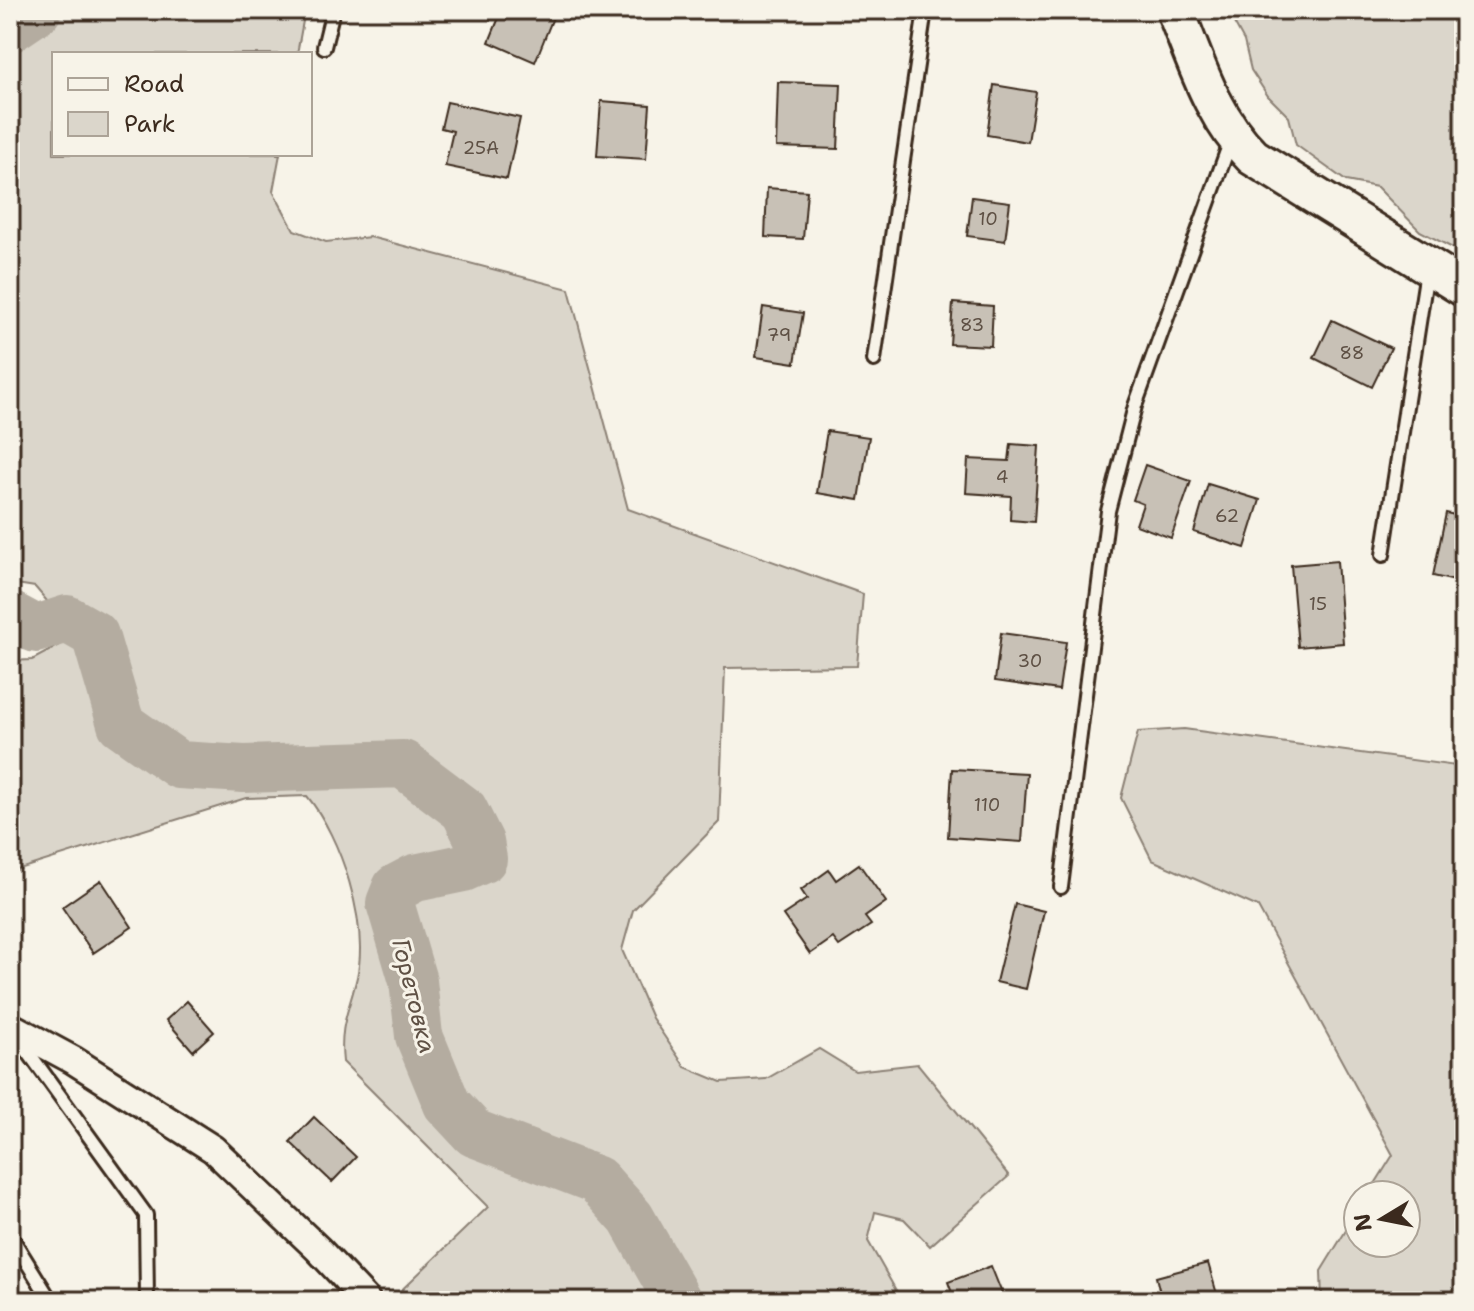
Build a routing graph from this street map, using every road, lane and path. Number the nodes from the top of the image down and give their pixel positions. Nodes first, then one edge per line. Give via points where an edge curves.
1 (333, 10) edge
2 (925, 10) edge
3 (1175, 10) edge
4 (324, 47) dead end
5 (1232, 137) junction
6 (1428, 264) junction
7 (1464, 288) edge
8 (874, 360) dead end
9 (1383, 555) dead end
10 (1061, 887) dead end
11 (10, 1027) edge
12 (10, 1235) edge
13 (51, 1301) edge
14 (147, 1301) edge
15 (367, 1301) edge

1 - 4 lane
2 - 8 lane
3 - 5 street via 1215,109
5 - 6 street via 1253,157
5 - 10 lane via 1135,406 1108,511
6 - 7 street
6 - 9 lane
11 - 14 lane via 146,1215
11 - 15 street via 73,1060 213,1149
12 - 13 lane

